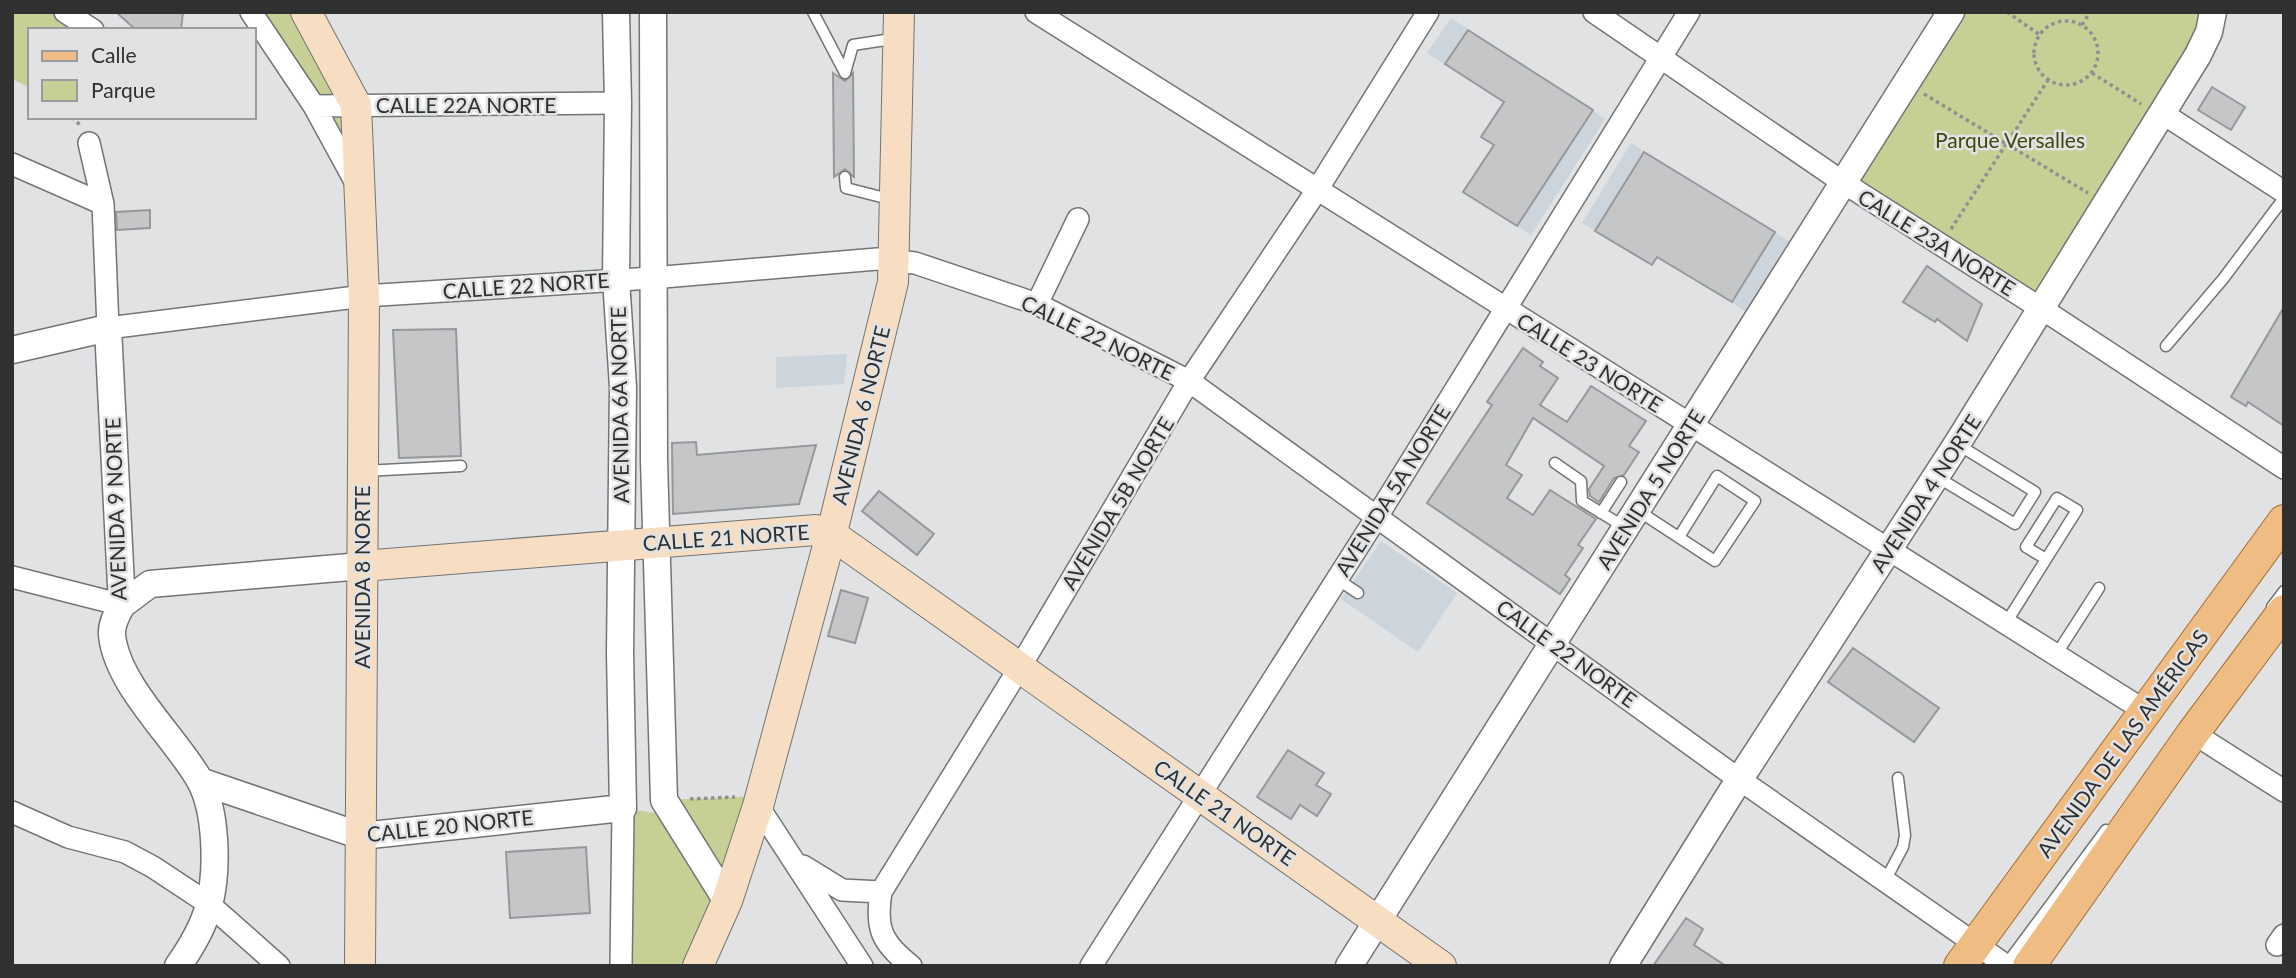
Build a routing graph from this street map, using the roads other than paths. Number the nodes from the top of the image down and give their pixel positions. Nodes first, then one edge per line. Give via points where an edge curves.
1 (65, 12) edge
2 (251, 12) edge
3 (306, 12) edge
4 (615, 12) edge
5 (653, 12) edge
6 (813, 12) edge
7 (1036, 12) edge
8 (1428, 12) edge
9 (1594, 12) edge
10 (1689, 12) edge
11 (1951, 12) edge
12 (2213, 12) edge
13 (899, 25) edge
14 (90, 28) edge
15 (263, 43) edge
16 (1660, 57) junction
17 (618, 103) junction
18 (356, 105) junction
19 (314, 106) junction
20 (2154, 110) junction
21 (89, 144) dead end
22 (12, 164) edge
23 (845, 177) dead end
24 (1844, 183) junction
25 (359, 189) junction
26 (1317, 191) junction
27 (2284, 192) edge
28 (2284, 198) edge
29 (895, 201) junction
30 (103, 205) junction
31 (1078, 219) dead end
32 (896, 260) junction
33 (652, 278) junction
34 (616, 279) junction
35 (364, 296) junction
36 (1037, 304) junction
37 (1504, 308) junction
38 (2042, 309) junction
39 (108, 328) junction
40 (2166, 346) dead end
41 (12, 350) edge
42 (1189, 381) junction
43 (1691, 425) junction
44 (1957, 444) junction
45 (1555, 463) dead end
46 (461, 466) dead end
47 (2284, 468) edge
48 (361, 471) junction
49 (1936, 476) junction
50 (1621, 482) dead end
51 (1601, 513) junction
52 (1378, 515) junction
53 (1631, 519) junction
54 (2284, 521) edge
55 (831, 534) junction
56 (1679, 537) junction
57 (657, 542) junction
58 (621, 545) junction
59 (1889, 550) junction
60 (2046, 559) junction
61 (362, 566) junction
62 (12, 577) edge
63 (1337, 579) junction
64 (2099, 588) dead end
65 (2284, 591) edge
66 (1358, 593) dead end
67 (122, 605) junction
68 (2284, 611) edge
69 (2006, 623) junction
70 (1554, 645) junction
71 (2056, 654) junction
72 (1020, 667) junction
73 (2145, 710) junction
74 (2180, 740) junction
75 (1898, 778) dead end
76 (1739, 779) junction
77 (200, 781) junction
78 (2284, 791) edge
79 (1199, 793) junction
80 (759, 801) junction
81 (624, 808) junction
82 (12, 812) edge
83 (2110, 824) dead end
84 (361, 836) junction
85 (794, 862) junction
86 (1885, 881) junction
87 (881, 892) junction
88 (727, 901) junction
89 (209, 904) junction
90 (1377, 921) junction
91 (1980, 953) edge
92 (178, 966) edge
93 (279, 966) edge
94 (360, 966) edge
95 (621, 966) edge
96 (698, 966) edge
97 (862, 966) edge
98 (911, 966) edge
99 (1091, 966) edge
100 (1349, 966) edge
101 (1441, 966) edge
102 (1623, 966) edge
103 (2012, 966) edge

1 - 14 street
2 - 15 street, AVENIDA 8 NORTE
3 - 18 main road, AVENIDA 8 NORTE
4 - 17 street, AVENIDA 6A NORTE
5 - 33 street, AVENIDA 6A NORTE
6 - 13 lane via 845,73 853,45
7 - 26 street, CALLE 23 NORTE
8 - 26 street, AVENIDA 5B NORTE
9 - 16 street, CALLE 23A NORTE
10 - 16 street, AVENIDA 5A NORTE
11 - 24 street, AVENIDA 5 NORTE
12 - 20 street, AVENIDA 4 NORTE via 2198,55
13 - 29 main road, AVENIDA 6 NORTE
15 - 19 street, AVENIDA 8 NORTE
16 - 24 street, CALLE 23A NORTE
16 - 37 street, AVENIDA 5A NORTE
17 - 18 street, CALLE 22A NORTE
17 - 34 street, AVENIDA 6A NORTE
18 - 19 street, CALLE 22A NORTE
18 - 25 main road, AVENIDA 8 NORTE
19 - 25 street, AVENIDA 8 NORTE
20 - 27 street
20 - 38 street, AVENIDA 4 NORTE
21 - 30 street, AVENIDA 9 NORTE
22 - 30 street
23 - 29 lane via 846,188
24 - 38 street, CALLE 23A NORTE
24 - 43 street, AVENIDA 5 NORTE
25 - 35 main road, AVENIDA 8 NORTE
26 - 37 street, CALLE 23 NORTE
26 - 42 street, AVENIDA 5B NORTE
28 - 40 lane
29 - 32 main road, AVENIDA 6 NORTE
30 - 39 street, AVENIDA 9 NORTE
31 - 36 street
32 - 33 street, CALLE 22 NORTE
32 - 36 street, CALLE 22 NORTE
32 - 55 main road, AVENIDA 6 NORTE
33 - 34 street, CALLE 22 NORTE
33 - 57 street, AVENIDA 6A NORTE
34 - 35 street, CALLE 22 NORTE
34 - 58 street, AVENIDA 6A NORTE via 622,387
35 - 39 street, CALLE 22 NORTE
35 - 48 main road, AVENIDA 8 NORTE
36 - 42 street, CALLE 22 NORTE
37 - 43 street, CALLE 23 NORTE
37 - 52 street, AVENIDA 5A NORTE
38 - 44 street, AVENIDA 4 NORTE
38 - 47 street, CALLE 23A NORTE
39 - 41 street, CALLE 22 NORTE
39 - 67 street, AVENIDA 9 NORTE
42 - 52 street, CALLE 22 NORTE
42 - 72 street, AVENIDA 5B NORTE
43 - 53 street, AVENIDA 5 NORTE
43 - 59 street, CALLE 23 NORTE
44 - 49 street, AVENIDA 4 NORTE
44 - 49 lane via 2035,492 2015,524
45 - 51 lane via 1581,481 1582,501
46 - 48 lane
48 - 61 main road, AVENIDA 8 NORTE
49 - 59 street, AVENIDA 4 NORTE
50 - 51 lane
51 - 53 lane
52 - 63 street, AVENIDA 5A NORTE
52 - 70 street, CALLE 22 NORTE
53 - 56 lane
53 - 70 street, AVENIDA 5 NORTE
54 - 73 main road, AVENIDA DE LAS AMÉRICAS
55 - 57 main road, CALLE 21 NORTE via 816,530
55 - 72 main road, CALLE 21 NORTE
55 - 80 main road, AVENIDA 6 NORTE
56 - 56 lane via 1715,561 1755,501 1717,476
57 - 58 main road, CALLE 21 NORTE
57 - 88 street, AVENIDA 6A NORTE via 664,800
58 - 61 main road, CALLE 21 NORTE
58 - 81 street, AVENIDA 6A NORTE
59 - 69 street, CALLE 23 NORTE
59 - 76 street, AVENIDA 4 NORTE
60 - 60 lane via 2077,510 2057,498 2026,547
60 - 69 lane
61 - 67 street, CALLE 21 NORTE via 150,584
61 - 84 main road, AVENIDA 8 NORTE
62 - 67 street
63 - 66 lane
63 - 79 street, AVENIDA 5A NORTE
64 - 71 lane
65 - 74 lane
67 - 77 street, AVENIDA 9 NORTE via 111,632 117,656
68 - 74 main road
69 - 71 street, CALLE 23 NORTE
70 - 76 street, CALLE 22 NORTE
70 - 90 street, AVENIDA 5 NORTE
71 - 73 street, CALLE 23 NORTE
72 - 79 main road, CALLE 21 NORTE
72 - 87 street, AVENIDA 5B NORTE
73 - 91 main road, AVENIDA DE LAS AMÉRICAS
74 - 78 street
74 - 103 main road
75 - 86 lane via 1905,835
76 - 86 street, CALLE 22 NORTE
76 - 102 street, AVENIDA 4 NORTE
77 - 84 street, CALLE 20 NORTE
77 - 89 street, AVENIDA 9 NORTE via 211,811 213,835
79 - 90 main road, CALLE 21 NORTE
79 - 99 street, AVENIDA 5A NORTE
80 - 85 street
80 - 88 main road, AVENIDA 6 NORTE
81 - 84 street, CALLE 20 NORTE
81 - 95 street, AVENIDA 6A NORTE
82 - 89 street via 68,837 125,852
83 - 103 lane
84 - 94 main road, AVENIDA 8 NORTE
85 - 87 street via 842,890
85 - 97 street
86 - 91 street, CALLE 22 NORTE
87 - 98 street, AVENIDA 5B NORTE via 877,913 881,933 891,950
88 - 96 main road, AVENIDA 6 NORTE
89 - 92 street, AVENIDA 9 NORTE
89 - 93 street
90 - 100 street, AVENIDA 5 NORTE
90 - 101 main road, CALLE 21 NORTE
91 - 103 street, CALLE 22 NORTE

